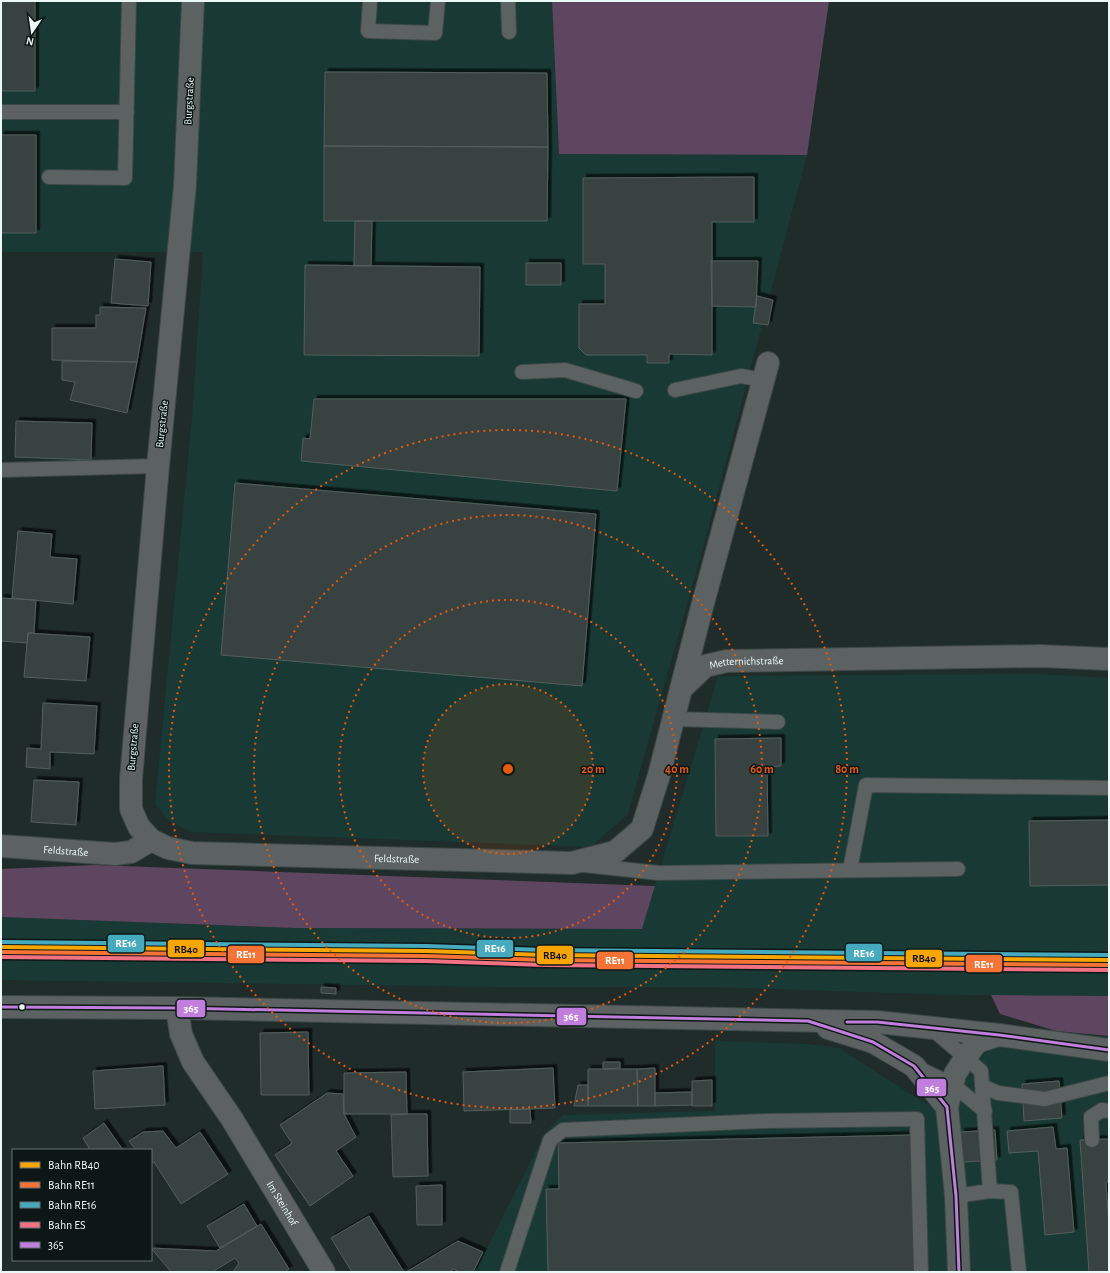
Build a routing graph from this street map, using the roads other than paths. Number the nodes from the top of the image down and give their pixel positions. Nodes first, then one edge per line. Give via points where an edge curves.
1 (129, 1) edge
2 (193, 1) edge
3 (370, 1) edge
4 (438, 1) edge
5 (508, 1) edge
6 (509, 32) dead end
7 (1, 112) edge
8 (127, 112) junction
9 (49, 177) dead end
10 (522, 372) dead end
11 (766, 372) joint
12 (675, 390) dead end
13 (636, 391) dead end
14 (158, 466) junction
15 (1, 470) edge
16 (1109, 659) edge
17 (681, 689) junction
18 (673, 719) junction
19 (778, 722) dead end
20 (1109, 788) edge
21 (151, 840) junction
22 (1, 846) edge
23 (572, 864) junction
24 (958, 869) dead end
25 (850, 870) junction
26 (1, 1007) edge
27 (177, 1008) junction
28 (808, 1021) junction
29 (931, 1028) junction
30 (999, 1034) junction
31 (1109, 1050) edge
32 (966, 1057) junction
33 (914, 1066) junction
34 (1109, 1083) edge
35 (952, 1084) junction
36 (982, 1086) junction
37 (947, 1107) junction
38 (985, 1110) junction
39 (1109, 1111) edge
40 (1092, 1140) dead end
41 (990, 1192) junction
42 (956, 1196) junction
43 (324, 1272) edge
44 (507, 1272) edge
45 (921, 1272) edge
46 (959, 1272) edge
47 (1019, 1272) edge

1 - 8 lane
2 - 14 street, Burgstraße via 185,185
3 - 4 lane via 368,31 436,33
5 - 6 lane
7 - 8 lane
8 - 9 lane via 125,178
10 - 13 lane via 565,370
11 - 12 lane
11 - 17 street
14 - 15 lane
14 - 21 street, Burgstraße via 131,779 131,809 139,827
16 - 17 street, Metternichstraße via 1040,656 727,661 705,666
17 - 18 street, Feldstraße
18 - 19 lane
18 - 23 street, Feldstraße via 642,829 615,852
20 - 25 lane via 866,785
21 - 22 street, Feldstraße via 131,852 115,854
21 - 23 street, Feldstraße via 168,848 192,853
23 - 25 lane via 659,873
24 - 25 lane
26 - 27 street
27 - 28 street
27 - 43 street, Im Steinhof via 181,1034 192,1062 232,1119
28 - 29 street via 877,1022
28 - 33 street via 873,1042
29 - 30 street
29 - 32 lane
30 - 31 street
30 - 32 street via 977,1042
32 - 35 street
32 - 36 lane via 981,1071
33 - 35 lane
33 - 37 street
34 - 36 lane via 1045,1099 998,1093
35 - 37 street
35 - 38 lane
36 - 38 lane
37 - 42 street
38 - 41 lane
39 - 40 lane via 1102,1110 1092,1117
41 - 42 lane
41 - 47 lane via 1011,1192
42 - 46 street
44 - 45 lane via 550,1140 563,1130 766,1121 917,1119

